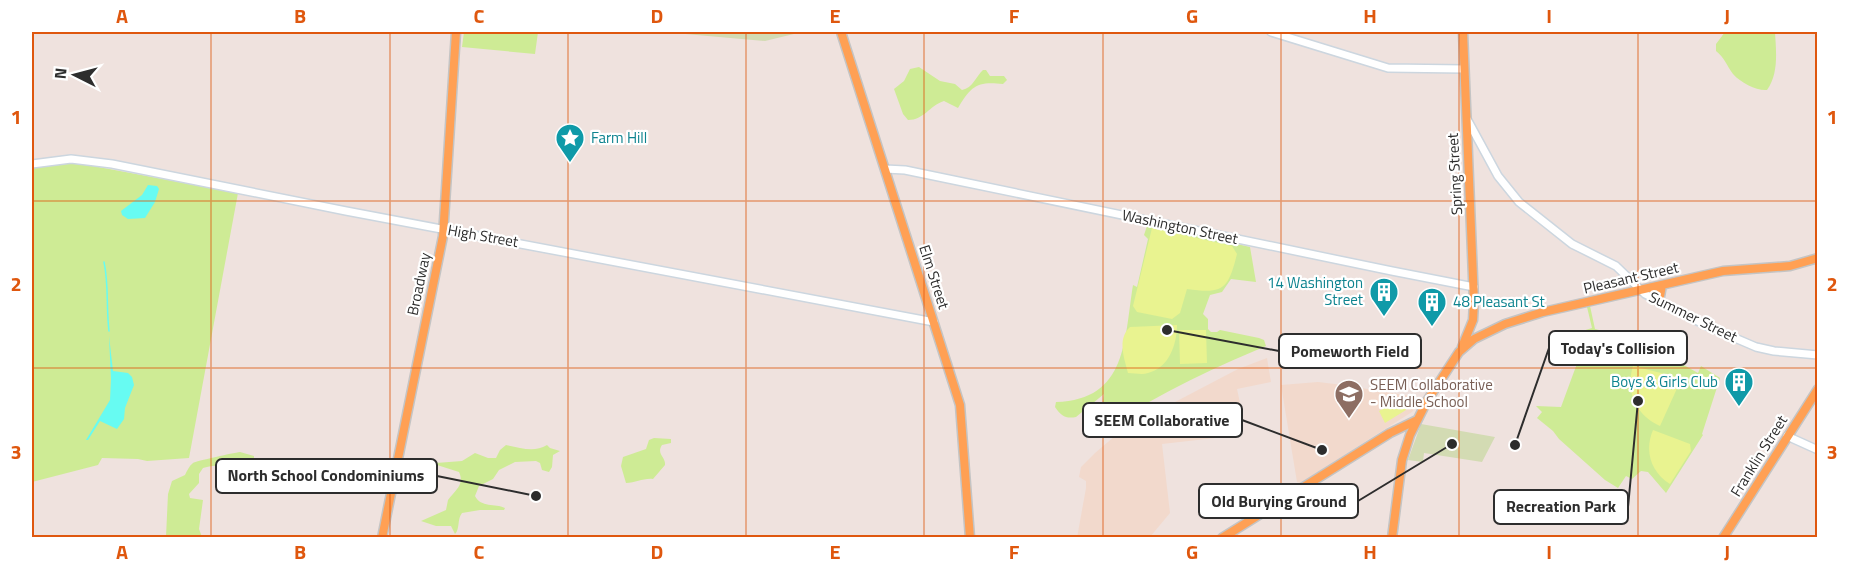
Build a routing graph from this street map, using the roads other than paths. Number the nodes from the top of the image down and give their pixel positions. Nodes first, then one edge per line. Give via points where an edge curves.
1 (456, 32) edge
2 (842, 32) edge
3 (1270, 32) edge
4 (1463, 32) edge
5 (1464, 69) junction
6 (1466, 116) junction
7 (32, 164) edge
8 (885, 170) junction
9 (443, 228) junction
10 (1818, 258) edge
11 (1662, 285) junction
12 (1474, 287) junction
13 (1639, 290) junction
14 (1659, 302) junction
15 (1474, 315) junction
16 (934, 322) junction
17 (1470, 332) joint
18 (1485, 333) junction
19 (1459, 352) junction
20 (1818, 355) edge
21 (1818, 388) edge
22 (1417, 420) junction
23 (1390, 433) junction
24 (1787, 436) junction
25 (1406, 444) junction
26 (1818, 450) edge
27 (382, 537) edge
28 (970, 537) edge
29 (1222, 537) edge
30 (1392, 537) edge
31 (1724, 537) edge

1 - 9 main road, Broadway
2 - 8 main road, Elm Street
3 - 5 street via 1388,68
4 - 5 main road, Spring Street
5 - 6 main road, Spring Street
6 - 12 main road, Spring Street
6 - 13 street, Summer Street via 1498,176 1519,202 1572,244 1616,266
7 - 9 street, High Street via 89,160
8 - 12 street, Washington Street via 905,170
8 - 16 main road, Elm Street
9 - 16 street, High Street
9 - 27 main road, Broadway
10 - 11 main road, Pleasant Street via 1790,266 1727,270
11 - 13 main road, Pleasant Street
11 - 14 main road
12 - 15 main road, Spring Street
13 - 14 street, Summer Street
13 - 18 main road, Pleasant Street via 1538,314
14 - 20 street, Summer Street via 1756,347
15 - 17 main road, Spring Street
15 - 18 main road via 1476,327
16 - 28 main road, Elm Street via 961,412
17 - 19 main road, Pleasant Street
18 - 19 main road, Pleasant Street
19 - 22 main road, Pleasant Street
21 - 24 main road, Franklin Street
22 - 23 main road
22 - 25 main road, Pleasant Street
23 - 25 main road via 1399,435
23 - 29 main road
24 - 26 street
24 - 31 main road, Franklin Street
25 - 30 main road, Pleasant Street

